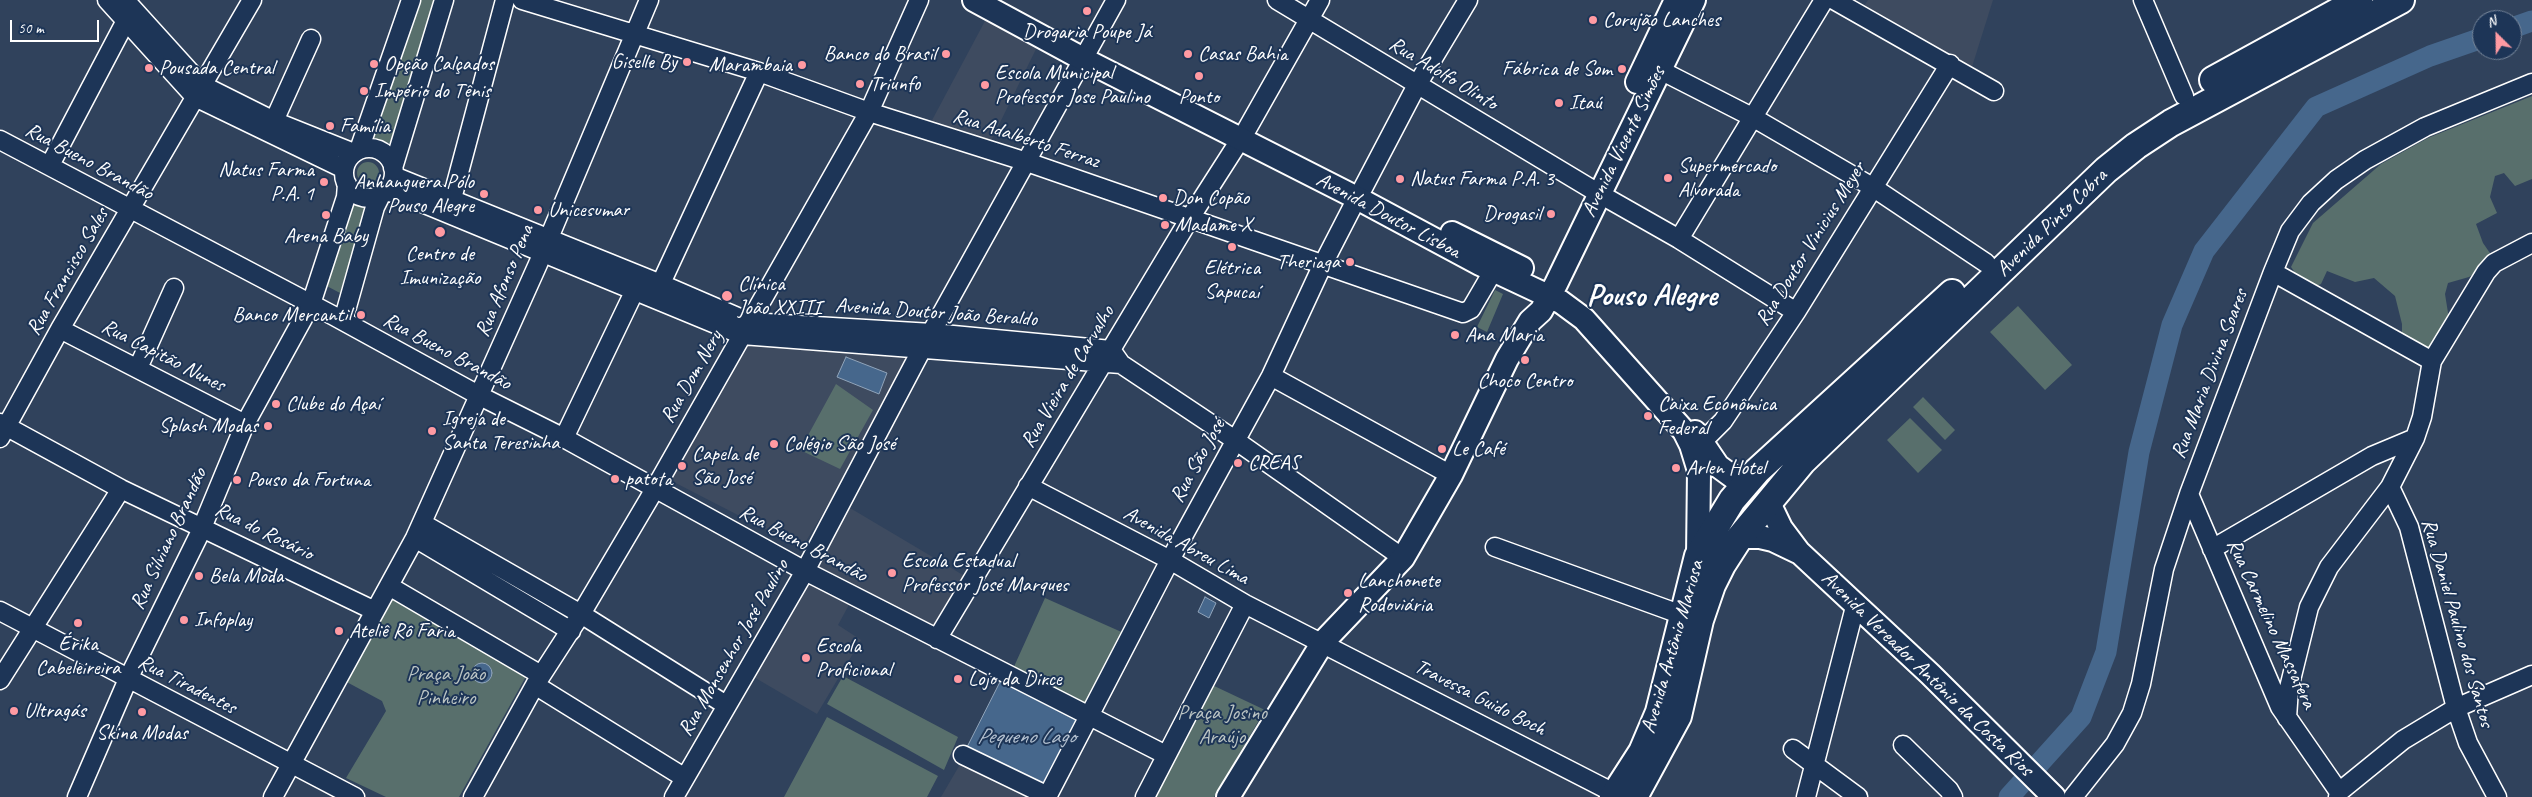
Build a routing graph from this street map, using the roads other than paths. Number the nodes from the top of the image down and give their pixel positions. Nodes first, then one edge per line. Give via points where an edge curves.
1 (107, 0) edge
2 (252, 0) edge
3 (411, 0) edge
4 (444, 0) edge
5 (505, 0) edge
6 (522, 0) edge
7 (649, 0) edge
8 (919, 0) edge
9 (974, 0) edge
10 (1005, 0) edge
11 (1116, 0) edge
12 (1277, 0) edge
13 (1320, 0) edge
14 (1468, 0) edge
15 (1676, 0) edge
16 (1694, 0) edge
17 (1824, 0) edge
18 (1834, 0) edge
19 (2143, 0) edge
20 (2359, 0) edge
21 (2401, 0) edge
22 (127, 10) edge
23 (1309, 19) junction
24 (634, 33) junction
25 (311, 39) dead end
26 (1086, 52) junction
27 (1950, 64) junction
28 (1660, 70) junction
29 (759, 72) junction
30 (2532, 83) edge
31 (1417, 84) junction
32 (198, 91) junction
33 (1994, 91) dead end
34 (2184, 96) junction
35 (869, 112) junction
36 (1754, 118) junction
37 (274, 121) junction
38 (1244, 134) junction
39 (0, 140) edge
40 (357, 152) junction
41 (1027, 162) junction
42 (50, 165) junction
43 (394, 172) junction
44 (346, 177) junction
45 (1874, 188) junction
46 (1592, 190) junction
47 (383, 193) junction
48 (1360, 193) junction
49 (450, 206) junction
50 (130, 209) junction
51 (1190, 218) junction
52 (1679, 239) junction
53 (2532, 243) edge
54 (545, 245) junction
55 (1986, 263) junction
56 (1323, 264) junction
57 (1497, 264) junction
58 (2272, 272) junction
59 (174, 288) dead end
60 (1545, 288) junction
61 (635, 290) junction
62 (658, 291) junction
63 (311, 304) junction
64 (1796, 312) junction
65 (343, 321) junction
66 (60, 328) junction
67 (745, 328) junction
68 (932, 334) junction
69 (922, 349) junction
70 (1023, 349) junction
71 (1906, 349) junction
72 (1112, 359) junction
73 (2432, 361) junction
74 (138, 368) junction
75 (1271, 376) junction
76 (480, 396) junction
77 (245, 424) junction
78 (2, 429) edge
79 (564, 438) junction
80 (2415, 438) junction
81 (1235, 440) junction
82 (1697, 444) junction
83 (1451, 475) junction
84 (1028, 486) junction
85 (2390, 487) junction
86 (121, 488) junction
87 (654, 489) junction
88 (1739, 491) junction
89 (2189, 494) junction
90 (1763, 510) junction
91 (202, 527) junction
92 (419, 531) junction
93 (1740, 537) junction
94 (1496, 546) dead end
95 (2212, 549) junction
96 (1799, 552) junction
97 (1698, 556) junction
98 (1403, 558) junction
99 (1170, 560) junction
100 (805, 571) junction
101 (389, 586) junction
102 (1856, 603) junction
103 (1245, 604) junction
104 (0, 611) edge
105 (375, 611) junction
106 (581, 614) junction
107 (1684, 616) junction
108 (32, 629) junction
109 (571, 630) junction
110 (937, 638) junction
111 (1323, 642) junction
112 (2532, 676) edge
113 (128, 679) junction
114 (0, 680) edge
115 (538, 680) junction
116 (726, 705) junction
117 (1670, 708) junction
118 (2456, 708) junction
119 (1089, 717) junction
120 (2287, 718) junction
121 (1903, 745) dead end
122 (1792, 749) dead end
123 (963, 755) dead end
124 (1166, 755) junction
125 (1814, 763) junction
126 (291, 764) junction
127 (685, 778) junction
128 (2338, 795) edge
129 (1621, 796) edge
130 (77, 797) edge
131 (273, 797) edge
132 (354, 797) edge
133 (473, 797) edge
134 (674, 797) edge
135 (1048, 797) edge
136 (1145, 797) edge
137 (1228, 797) edge
138 (1806, 797) edge
139 (1858, 797) edge
140 (1953, 797) edge
141 (2054, 797) edge
142 (2073, 797) edge
143 (2497, 797) edge

1 - 22 street
2 - 32 street, Rua Francisco Sales
3 - 40 street
4 - 43 street
5 - 49 street
6 - 24 street, Rua Adalberto Ferraz
7 - 24 street, Rua Afonso Pena
8 - 35 street, Rua Dom Nery
9 - 26 main road, Avenida Doutor Lisboa
10 - 26 main road, Avenida Doutor Lisboa
11 - 26 street, Rua Monsenhor José Paulino
12 - 23 street, Rua Adolfo Olinto
13 - 23 street, Rua Vieira de Carvalho
14 - 31 street, Rua São José
15 - 46 main road, Avenida Vicente Simões
16 - 28 main road, Avenida Vicente Simões
17 - 36 street
18 - 27 street
19 - 34 street
20 - 34 highway, Avenida Pinto Cobra
21 - 71 highway, Avenida Pinto Cobra via 2171,123 2136,146
22 - 32 street
22 - 42 street
23 - 31 street, Rua Adolfo Olinto
23 - 38 street, Rua Vieira de Carvalho
24 - 29 street, Rua Adalberto Ferraz
24 - 54 street, Rua Afonso Pena
25 - 37 street
26 - 38 main road, Avenida Doutor Lisboa
26 - 41 street, Rua Monsenhor José Paulino
27 - 33 street
27 - 45 street, Rua Doutor Vinicius Meyer
28 - 36 street
28 - 46 main road, Avenida Vicente Simões
29 - 35 street, Rua Adalberto Ferraz
29 - 62 street
30 - 58 street, Rua Maria Divina Soares via 2425,127 2336,180 2311,203 2290,231
31 - 46 street, Rua Adolfo Olinto
31 - 48 street, Rua São José
32 - 37 street via 226,99
32 - 44 street
32 - 50 street, Rua Francisco Sales
34 - 55 highway, Avenida Pinto Cobra via 2123,133 2086,164
35 - 41 street, Rua Adalberto Ferraz
35 - 67 street, Rua Dom Nery
36 - 45 street
36 - 52 street
37 - 40 street
38 - 48 main road, Avenida Doutor Lisboa
38 - 51 street, Rua Vieira de Carvalho
39 - 42 street, Rua Bueno Brandão
40 - 43 street via 370,148 381,151 389,158
40 - 44 street via 348,160
41 - 51 street, Rua Adalberto Ferraz
41 - 68 street, Rua Monsenhor José Paulino
42 - 50 street, Rua Bueno Brandão
43 - 47 street
43 - 49 street, Avenida Doutor João Beraldo
44 - 47 street via 362,197 372,198
44 - 63 street, Rua Silviano Brandão via 346,197
45 - 55 street
45 - 64 street, Rua Doutor Vinicius Meyer
46 - 52 street, Rua Adolfo Olinto
46 - 60 main road, Avenida Vicente Simões
47 - 49 street, Avenida Doutor João Beraldo via 398,193
47 - 65 street via 375,206
48 - 56 street, Rua São José
48 - 57 main road, Avenida Doutor Lisboa
49 - 54 street, Avenida Doutor João Beraldo
50 - 63 street, Rua Bueno Brandão
50 - 66 street, Rua Francisco Sales
51 - 56 street, Rua Adalberto Ferraz
51 - 72 street, Rua Vieira de Carvalho
52 - 64 street, Rua Adolfo Olinto
53 - 73 street via 2494,264 2486,272
54 - 61 street, Avenida Doutor João Beraldo
54 - 62 street, Avenida Doutor João Beraldo
54 - 76 street, Rua Afonso Pena
55 - 71 highway, Avenida Pinto Cobra
56 - 57 street, Rua Adalberto Ferraz via 1463,313 1471,309
56 - 75 street, Rua São José
57 - 60 main road, Avenida Doutor Lisboa
58 - 73 street
58 - 89 street, Rua Maria Divina Soares
59 - 74 street
60 - 82 main road, Avenida Doutor Lisboa via 1568,291 1640,361
60 - 83 main road, Avenida Vicente Simões via 1540,311 1530,321 1507,359
61 - 62 street, Avenida Doutor João Beraldo
61 - 79 street
62 - 67 street, Avenida Doutor João Beraldo
63 - 65 street, Rua Bueno Brandão
63 - 77 street, Rua Silviano Brandão
64 - 82 street, Rua Doutor Vinicius Meyer via 1724,421
65 - 76 street, Rua Bueno Brandão
66 - 74 street, Rua Capitão Nunes
66 - 78 street, Rua Francisco Sales
67 - 68 street, Avenida Doutor João Beraldo
67 - 69 street, Avenida Doutor João Beraldo
67 - 87 street, Rua Dom Nery
68 - 69 street, Rua Monsenhor José Paulino
68 - 70 street, Avenida Doutor João Beraldo
69 - 70 street, Avenida Doutor João Beraldo
69 - 100 street, Rua Monsenhor José Paulino
70 - 72 street, Avenida Doutor João Beraldo
71 - 88 highway, Avenida Pinto Cobra via 1757,471
71 - 90 highway, Avenida Pinto Cobra via 1803,460
72 - 81 street
72 - 84 street, Rua Vieira de Carvalho
73 - 80 street
74 - 77 street, Rua Capitão Nunes
75 - 81 street, Rua São José
75 - 83 street
76 - 79 street, Rua Bueno Brandão
76 - 92 street, Rua Afonso Pena
77 - 91 street, Rua Silviano Brandão
78 - 86 street, Rua do Rosário
79 - 87 street, Rua Bueno Brandão
80 - 85 street
80 - 95 street via 2372,456
81 - 98 street
81 - 99 street, Rua São José
82 - 88 main road, Avenida Doutor Lisboa
82 - 97 main road
83 - 98 main road, Avenida Vicente Simões
84 - 99 street, Avenida Abreu Lima
84 - 110 street, Rua Vieira de Carvalho
85 - 118 street, Rua Daniel Paulino dos Santos via 2409,527
85 - 120 street via 2328,567 2309,608 2288,688
86 - 91 street, Rua do Rosário
86 - 108 street
87 - 100 street, Rua Bueno Brandão
87 - 106 street, Rua Dom Nery
88 - 97 highway, Avenida Antônio Mariosa
89 - 95 street, Rua Carmelino Massafera
89 - 142 street, Rua Maria Divina Soares via 2164,569 2132,713 2115,744
90 - 93 highway, Avenida Antônio Mariosa
90 - 96 main road, Avenida Vereador Antônio da Costa Rios
91 - 105 street, Rua do Rosário
91 - 113 street, Rua Silviano Brandão
92 - 101 street
92 - 106 street
92 - 109 street
93 - 96 main road, Avenida Vereador Antônio da Costa Rios via 1760,536
93 - 117 highway, Avenida Antônio Mariosa via 1712,585
94 - 107 street
95 - 120 street, Rua Carmelino Massafera
96 - 102 main road, Avenida Vereador Antônio da Costa Rios
97 - 107 highway, Avenida Antônio Mariosa
98 - 111 main road, Avenida Vicente Simões
99 - 103 street, Avenida Abreu Lima
99 - 119 street, Rua São José
100 - 110 street, Rua Bueno Brandão
100 - 116 street, Rua Monsenhor José Paulino
101 - 105 street
101 - 115 street
102 - 125 street
102 - 141 main road, Avenida Vereador Antônio da Costa Rios
103 - 111 street, Avenida Abreu Lima
103 - 124 street
104 - 108 street, Rua Tiradentes
105 - 126 street
106 - 109 street
106 - 116 street
107 - 117 highway, Avenida Antônio Mariosa
108 - 113 street, Rua Tiradentes
108 - 114 street
109 - 115 street
110 - 119 street, Rua Bueno Brandão
111 - 129 street, Travessa Guido Boch
111 - 137 main road, Avenida Vicente Simões
112 - 118 street
113 - 126 street, Rua Tiradentes
113 - 130 street, Rua Silviano Brandão
115 - 127 street
115 - 133 street
116 - 127 street, Rua Monsenhor José Paulino
117 - 129 highway, Avenida Antônio Mariosa via 1642,752
118 - 128 street via 2403,740
118 - 143 street, Rua Daniel Paulino dos Santos via 2468,743
119 - 124 street, Rua Bueno Brandão
119 - 135 street, Rua São José
120 - 128 street, Rua Carmelino Massafera
121 - 140 street via 1950,790
122 - 125 street
123 - 135 street
124 - 136 street
125 - 138 street
125 - 139 street
126 - 131 street
126 - 132 street, Rua Tiradentes
127 - 134 street, Rua Monsenhor José Paulino

